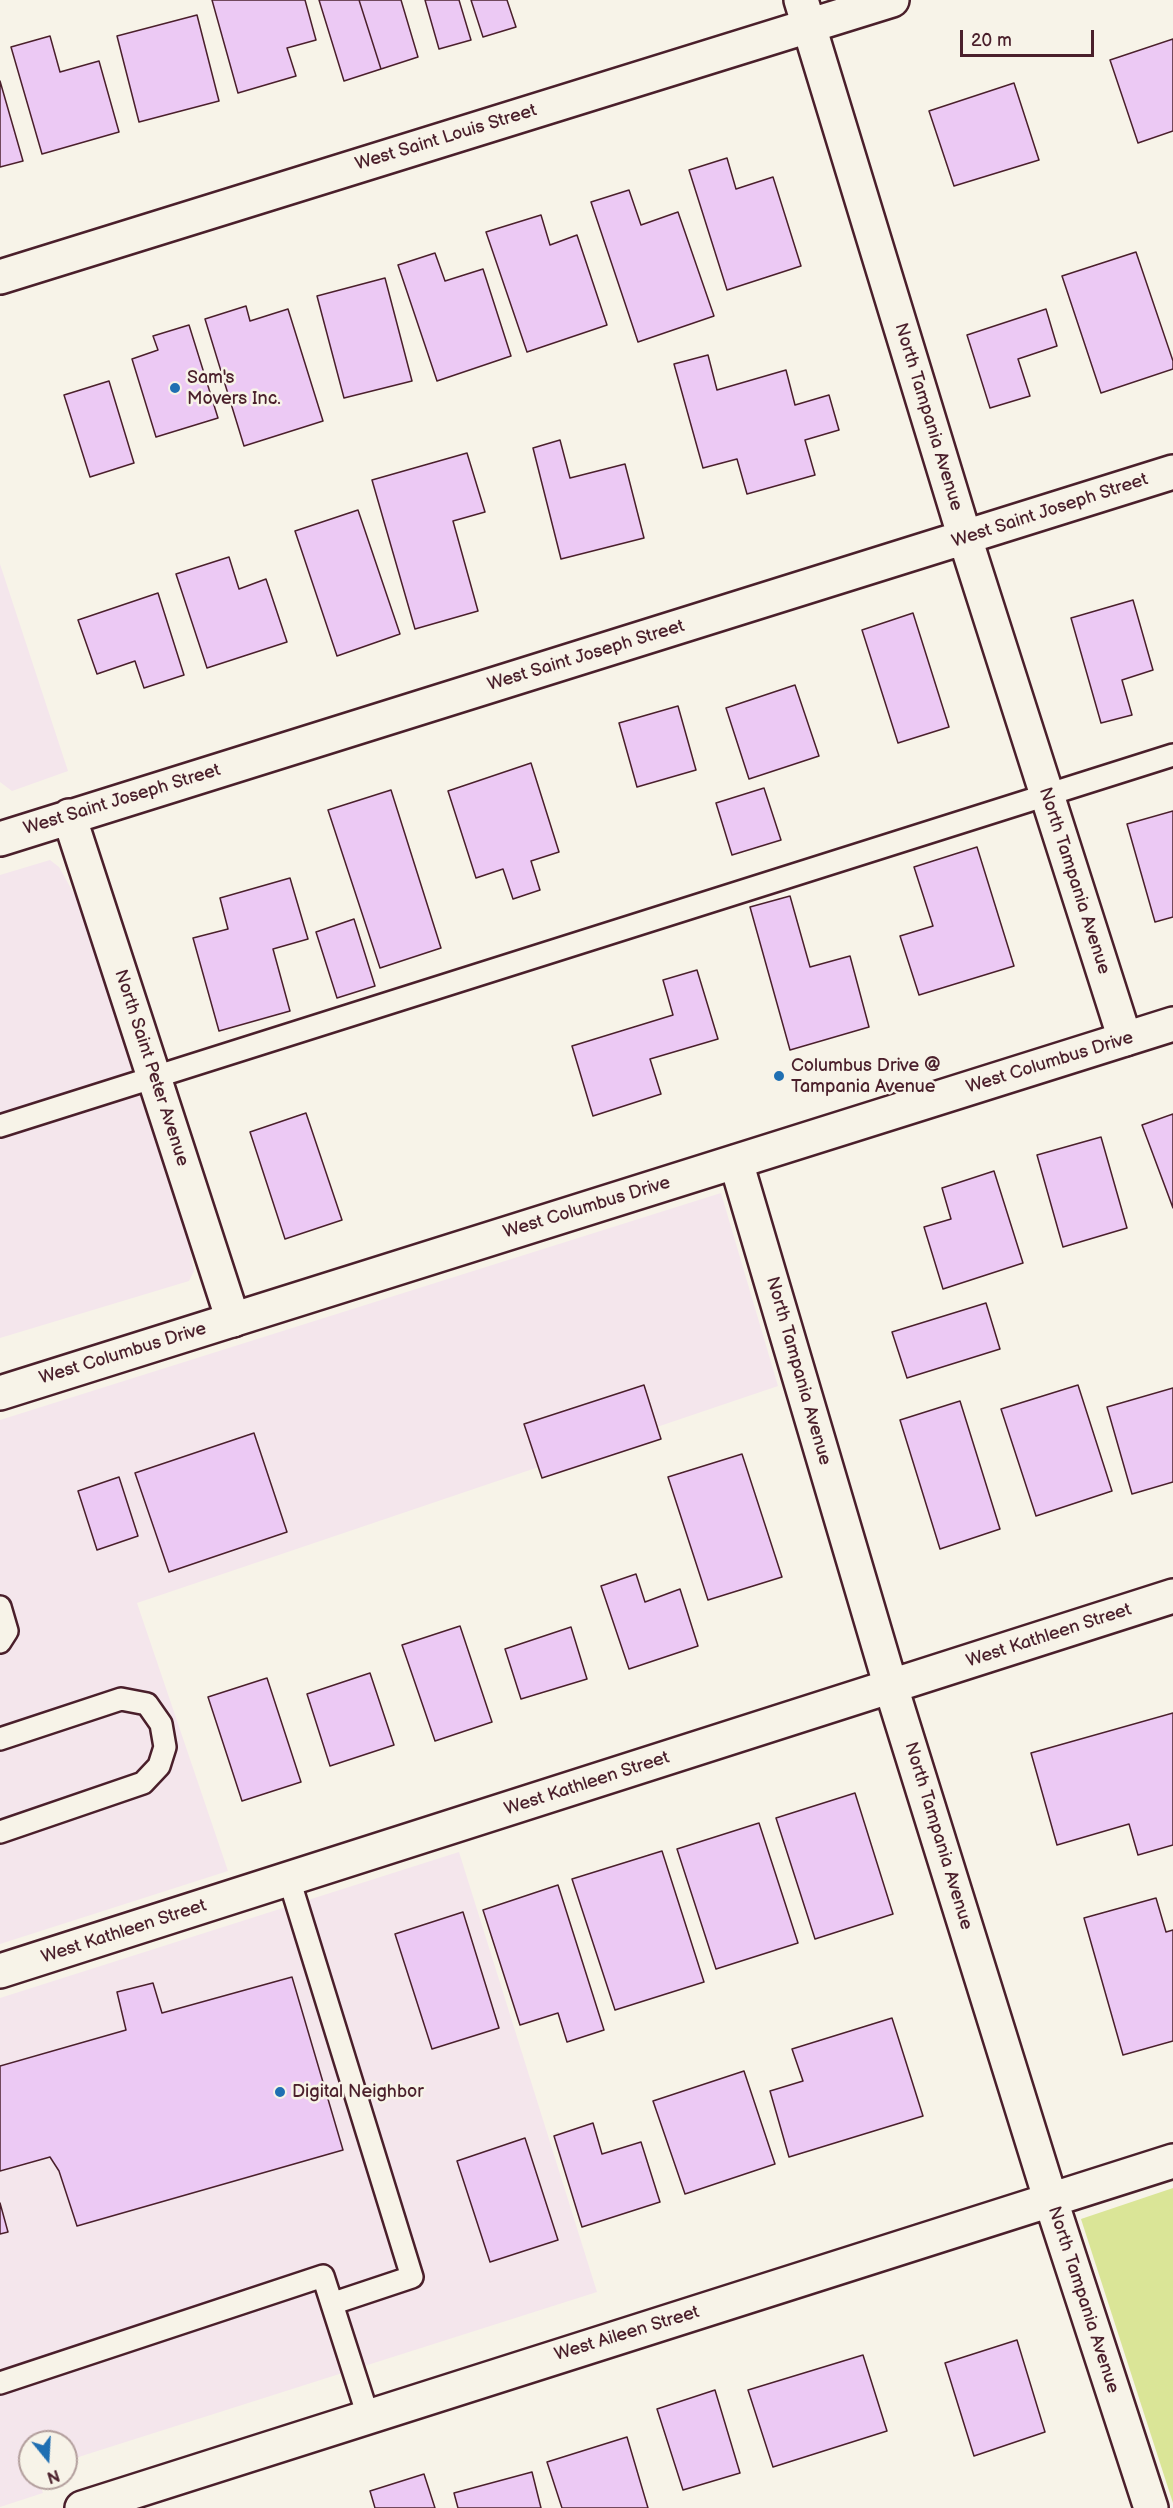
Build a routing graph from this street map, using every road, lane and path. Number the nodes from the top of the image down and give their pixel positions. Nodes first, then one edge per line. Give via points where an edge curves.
1 (892, 0) edge
2 (805, 13) edge
3 (0, 277) edge
4 (1173, 472) edge
5 (965, 538) junction
6 (1173, 755) edge
7 (1047, 794) junction
8 (69, 816) junction
9 (0, 839) edge
10 (1173, 1024) edge
11 (1125, 1039) junction
12 (154, 1078) junction
13 (0, 1126) edge
14 (736, 1162) junction
15 (233, 1320) junction
16 (0, 1393) edge
17 (1173, 1596) edge
18 (0, 1607) edge
19 (0, 1642) edge
20 (891, 1686) junction
21 (0, 1739) edge
22 (0, 1832) edge
23 (289, 1879) junction
24 (0, 1971) edge
25 (1173, 2161) edge
26 (1051, 2201) junction
27 (334, 2304) junction
28 (0, 2383) edge
29 (368, 2416) junction
30 (82, 2508) edge
31 (1151, 2508) edge

1 - 2 street, West Saint Louis Street
2 - 3 street, West Saint Louis Street
2 - 5 street, North Tampania Avenue
4 - 5 street, West Saint Joseph Street
5 - 7 street, North Tampania Avenue
5 - 8 street, West Saint Joseph Street
6 - 7 lane
7 - 11 street, North Tampania Avenue
7 - 12 lane
8 - 9 street, West Saint Joseph Street
8 - 12 street, North Saint Peter Avenue
10 - 11 street, West Columbus Drive
11 - 14 street, West Columbus Drive
12 - 13 lane
12 - 15 street, North Saint Peter Avenue
14 - 15 street, West Columbus Drive
14 - 20 street, North Tampania Avenue
15 - 16 street, West Columbus Drive
17 - 20 street, West Kathleen Street
18 - 19 lane via 7,1631
20 - 23 street, West Kathleen Street
20 - 26 street, North Tampania Avenue
21 - 22 lane via 121,1699 147,1704 161,1724 165,1747 159,1766 143,1783
23 - 24 street, West Kathleen Street
23 - 27 lane via 412,2277
25 - 26 street, West Aileen Street
26 - 29 street, West Aileen Street
26 - 31 street, North Tampania Avenue
27 - 28 lane via 323,2276
27 - 29 lane
29 - 30 street, West Aileen Street

